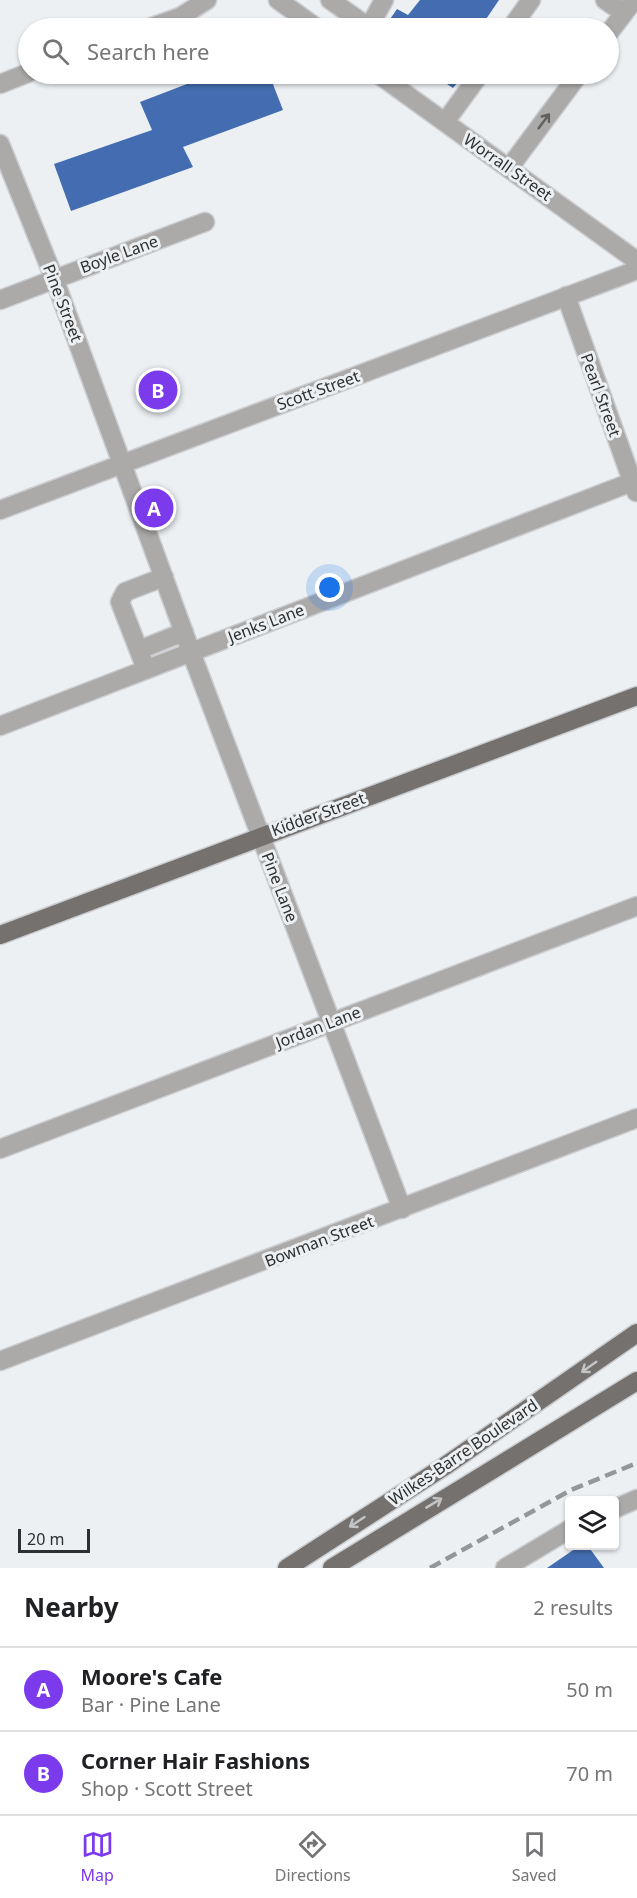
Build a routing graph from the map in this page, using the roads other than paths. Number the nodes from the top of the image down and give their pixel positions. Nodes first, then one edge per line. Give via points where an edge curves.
1 (207, 0) edge
2 (278, 0) edge
3 (330, 0) edge
4 (384, 0) edge
5 (531, 0) edge
6 (605, 0) edge
7 (629, 6) edge
8 (177, 18) edge
9 (303, 18) edge
10 (355, 18) edge
11 (374, 18) edge
12 (518, 18) edge
13 (619, 20) edge
14 (18, 78) edge
15 (0, 84) edge
16 (392, 84) edge
17 (473, 84) edge
18 (572, 84) edge
19 (445, 122) junction
20 (0, 144) edge
21 (509, 168) junction
22 (205, 222) dead end
23 (637, 261) edge
24 (637, 270) edge
25 (54, 278) junction
26 (566, 296) junction
27 (0, 300) edge
28 (123, 463) junction
29 (635, 488) edge
30 (0, 510) edge
31 (164, 577) junction
32 (184, 632) junction
33 (139, 650) junction
34 (191, 652) junction
35 (146, 669) junction
36 (637, 696) edge
37 (0, 726) edge
38 (261, 836) junction
39 (637, 906) edge
40 (0, 935) edge
41 (332, 1021) junction
42 (637, 1118) edge
43 (0, 1149) edge
44 (402, 1209) junction
45 (637, 1334) edge
46 (0, 1361) edge
47 (637, 1381) edge
48 (637, 1499) edge
49 (619, 1507) edge
50 (565, 1532) edge
51 (287, 1568) edge
52 (332, 1568) edge
53 (505, 1568) edge

1 - 8 street
2 - 9 street
3 - 10 street
4 - 11 street
5 - 12 street
6 - 7 street
7 - 13 street
14 - 15 street
16 - 19 street, Worrall Street
17 - 19 street
21 -> 18 street
19 - 21 street, Worrall Street
20 - 25 street, Pine Street
21 - 23 street, Worrall Street
22 - 25 street, Boyle Lane
24 - 26 street, Scott Street
25 - 27 street, Boyle Lane
25 - 28 street, Pine Street
26 - 28 street, Scott Street
26 - 29 street, Pearl Street
28 - 30 street, Scott Street
28 - 31 street, Pine Lane
29 - 34 street, Jenks Lane
31 - 32 street, Pine Lane
31 - 33 street via 124,592 120,602
32 - 33 street
32 - 34 street, Pine Lane
33 - 35 street
34 - 35 street, Jenks Lane
34 - 38 street, Pine Lane
35 - 37 street, Jenks Lane
36 - 38 main road, Kidder Street
38 - 40 main road, Kidder Street
38 - 41 street, Pine Lane
39 - 41 street, Jordan Lane
41 - 43 street, Jordan Lane
41 - 44 street, Pine Lane
42 - 44 street, Bowman Street
44 - 46 street, Bowman Street
45 -> 51 main road, Wilkes-Barre Boulevard via 445,1466
52 -> 47 main road, Wilkes-Barre Boulevard
48 - 49 street
50 - 53 street

